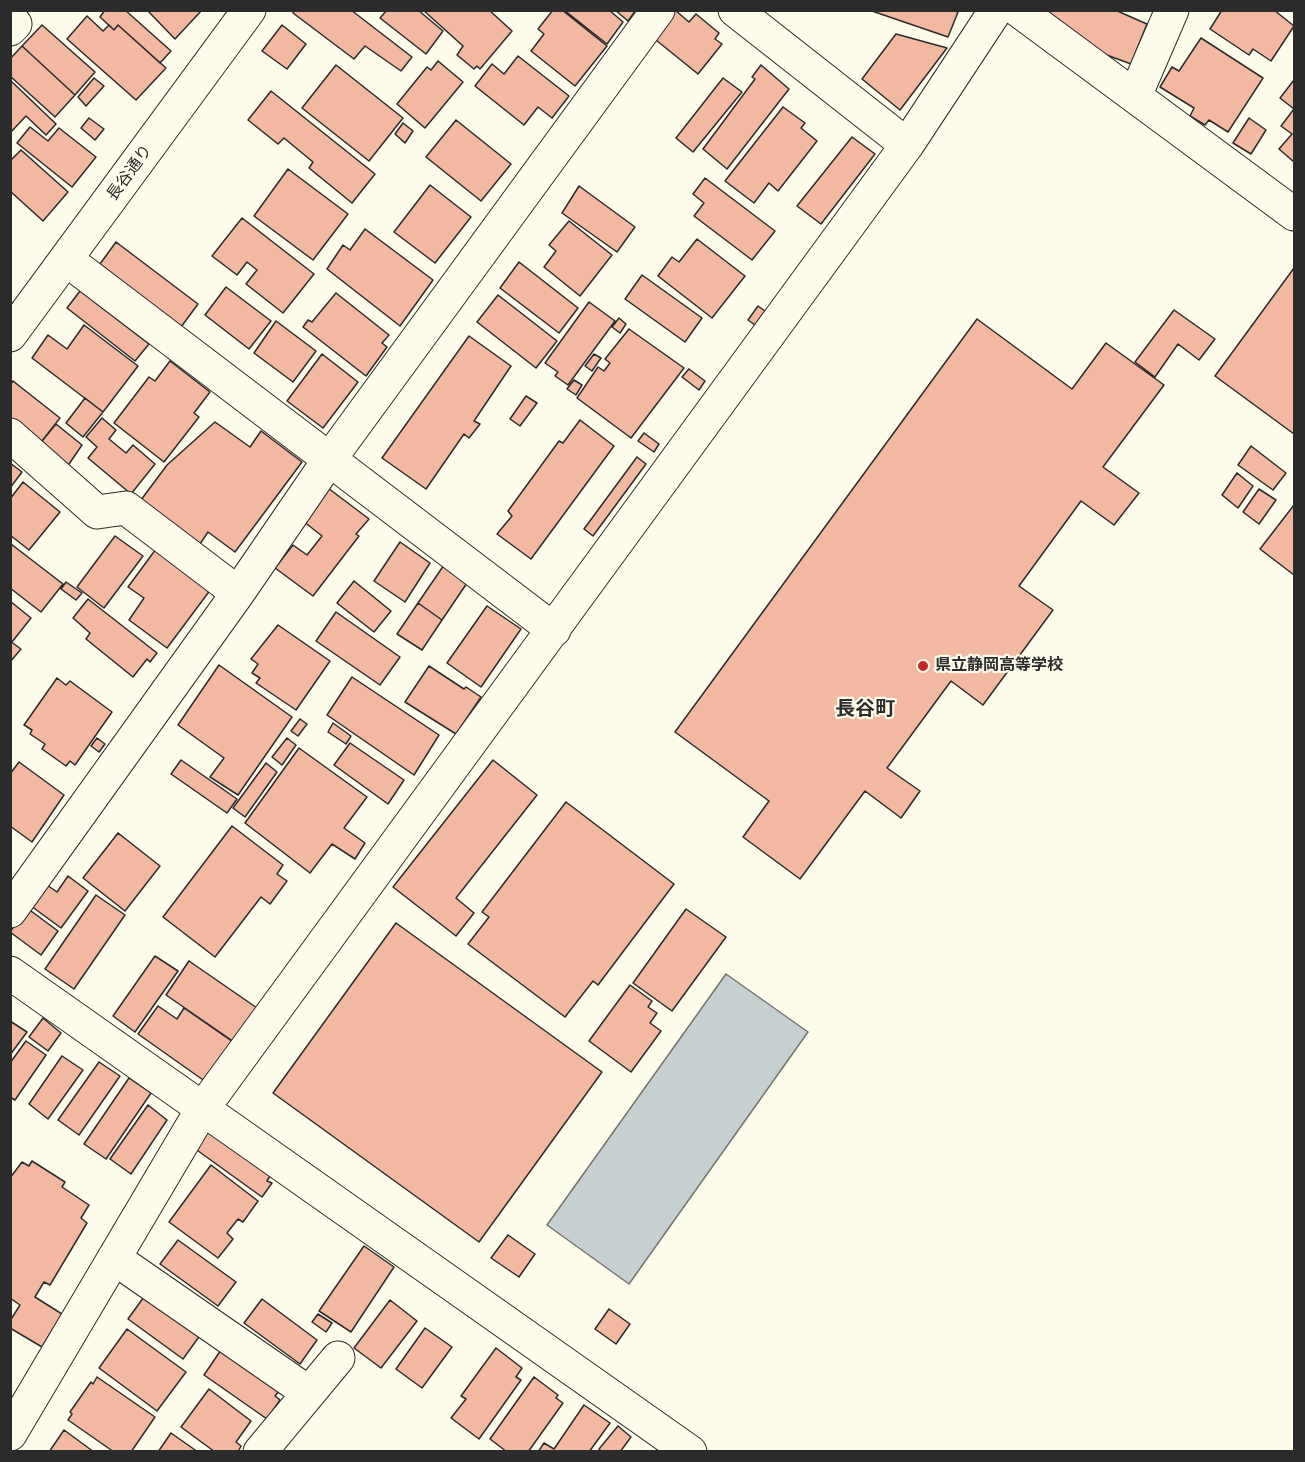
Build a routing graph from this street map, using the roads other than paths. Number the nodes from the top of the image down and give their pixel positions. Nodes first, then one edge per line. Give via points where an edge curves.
1 (249, 10) edge
2 (658, 10) edge
3 (735, 10) edge
4 (996, 10) edge
5 (1018, 10) edge
6 (1172, 10) edge
7 (10, 18) edge
8 (10, 28) edge
9 (1135, 96) junction
10 (907, 145) junction
11 (1294, 214) edge
12 (67, 260) junction
13 (10, 335) edge
14 (10, 435) edge
15 (329, 460) junction
16 (238, 592) junction
17 (554, 630) junction
18 (10, 911) edge
19 (10, 973) edge
20 (203, 1108) junction
21 (114, 1258) junction
22 (338, 1358) dead end
23 (309, 1393) junction
24 (10, 1434) edge
25 (260, 1452) edge
26 (690, 1452) edge

1 - 12 street, 長谷通り
2 - 15 street
3 - 10 street
4 - 10 street
5 - 9 street
6 - 9 street
7 - 8 street via 15,24
9 - 11 street
10 - 17 street
12 - 13 street, 長谷通り
12 - 15 street
14 - 16 street via 97,512 126,508
15 - 16 street
15 - 17 street
16 - 18 street
17 - 20 street
19 - 20 street
20 - 21 street
20 - 26 street
21 - 23 street
21 - 24 street
22 - 23 street
23 - 25 street

